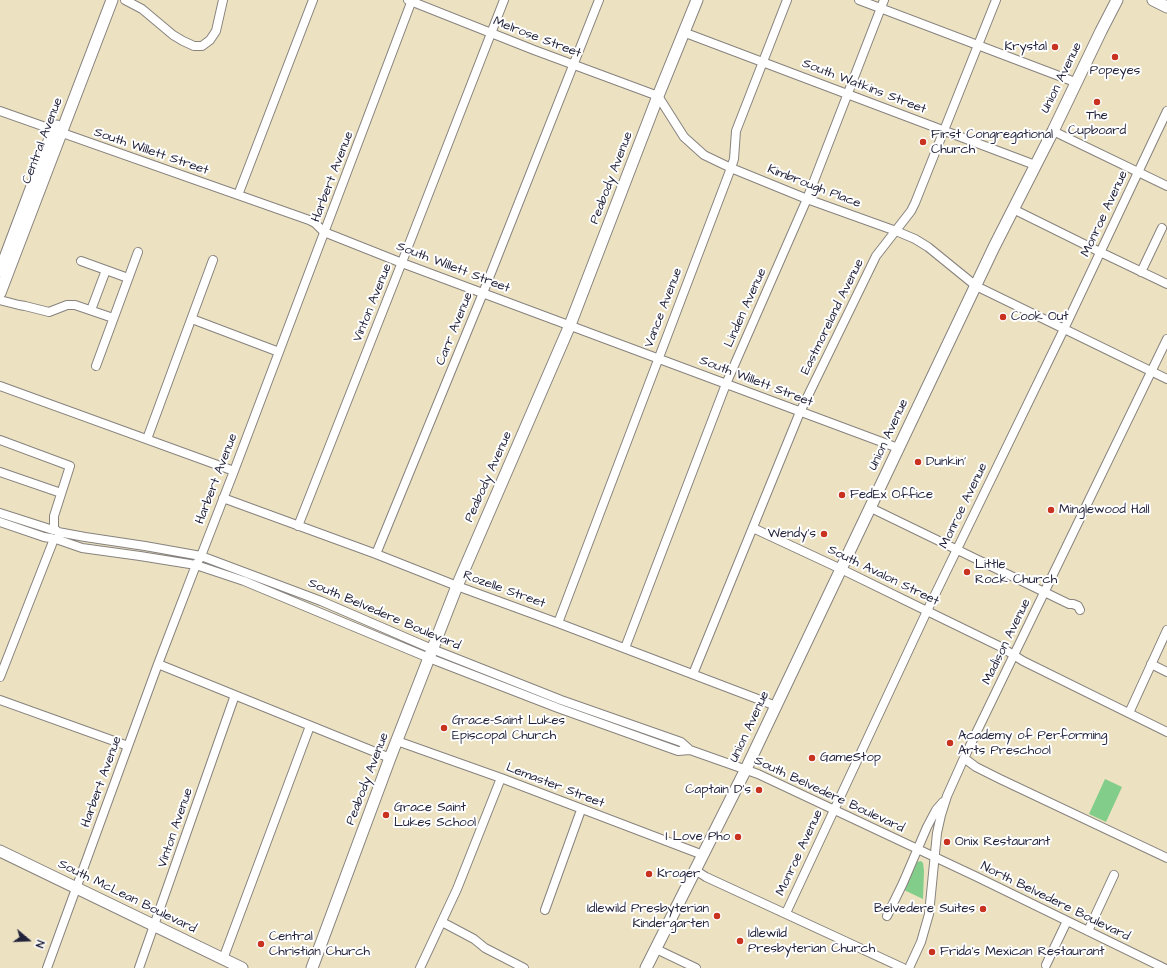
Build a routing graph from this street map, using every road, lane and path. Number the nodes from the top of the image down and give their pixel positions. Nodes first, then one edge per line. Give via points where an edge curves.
1 (105, 0) edge
2 (112, 0) edge
3 (125, 0) edge
4 (223, 0) edge
5 (313, 0) edge
6 (504, 0) edge
7 (599, 0) edge
8 (697, 0) edge
9 (787, 0) edge
10 (859, 0) edge
11 (884, 0) edge
12 (996, 0) edge
13 (1117, 0) edge
14 (1153, 0) edge
15 (411, 1) edge
16 (1167, 7) edge
17 (881, 9) junction
18 (683, 32) junction
19 (491, 33) junction
20 (978, 45) junction
21 (763, 62) junction
22 (574, 65) junction
23 (1075, 82) junction
24 (848, 94) junction
25 (658, 96) junction
26 (0, 111) edge
27 (1167, 111) edge
28 (943, 130) junction
29 (58, 131) junction
30 (1052, 131) junction
31 (1035, 165) junction
32 (731, 168) junction
33 (1137, 173) junction
34 (1167, 186) edge
35 (238, 195) junction
36 (807, 199) junction
37 (1013, 209) junction
38 (1162, 228) dead end
39 (896, 231) junction
40 (324, 232) junction
41 (138, 252) dead end
42 (1100, 252) junction
43 (213, 260) dead end
44 (82, 261) dead end
45 (402, 262) junction
46 (3, 268) edge
47 (106, 270) junction
48 (1141, 272) junction
49 (128, 278) junction
50 (1167, 284) edge
51 (976, 286) junction
52 (0, 293) edge
53 (483, 293) junction
54 (0, 300) edge
55 (91, 310) junction
56 (113, 318) junction
57 (192, 319) junction
58 (570, 326) junction
59 (1064, 329) junction
60 (1167, 339) edge
61 (279, 352) junction
62 (658, 358) junction
63 (96, 366) dead end
64 (1151, 371) junction
65 (1167, 379) edge
66 (726, 384) junction
67 (0, 386) edge
68 (800, 412) junction
69 (147, 438) junction
70 (0, 440) edge
71 (898, 448) junction
72 (234, 471) junction
73 (0, 472) edge
74 (61, 493) junction
75 (223, 498) junction
76 (870, 508) junction
77 (0, 513) edge
78 (0, 522) edge
79 (298, 526) junction
80 (753, 528) junction
81 (54, 535) junction
82 (956, 550) junction
83 (376, 554) junction
84 (201, 556) junction
85 (196, 565) junction
86 (841, 569) junction
87 (457, 586) junction
88 (1045, 592) junction
89 (321, 601) junction
90 (926, 611) junction
91 (1082, 611) dead end
92 (317, 612) junction
93 (558, 623) junction
94 (1167, 630) edge
95 (625, 648) junction
96 (431, 653) junction
97 (1014, 656) junction
98 (158, 664) junction
99 (1151, 664) junction
100 (1167, 672) edge
101 (693, 674) junction
102 (0, 677) edge
103 (235, 695) junction
104 (0, 700) edge
105 (776, 706) junction
106 (1129, 713) junction
107 (310, 726) junction
108 (1167, 732) edge
109 (397, 741) junction
110 (128, 746) junction
111 (390, 758) junction
112 (964, 758) junction
113 (746, 769) junction
114 (501, 778) junction
115 (946, 800) junction
116 (834, 809) junction
117 (582, 810) junction
118 (918, 849) junction
119 (0, 851) edge
120 (703, 855) junction
121 (934, 857) junction
122 (1167, 858) edge
123 (696, 870) junction
124 (1114, 875) dead end
125 (77, 888) junction
126 (545, 910) dead end
127 (786, 913) junction
128 (887, 916) dead end
129 (1067, 921) junction
130 (442, 922) junction
131 (154, 926) junction
132 (1088, 931) junction
133 (656, 949) junction
134 (223, 959) junction
135 (1046, 965) dead end
136 (47, 968) edge
137 (139, 968) edge
138 (242, 968) edge
139 (312, 968) edge
140 (420, 968) edge
141 (524, 968) edge
142 (646, 968) edge
143 (696, 968) edge
144 (903, 968) edge
145 (909, 968) edge
146 (1164, 968) edge

1 - 29 main road, Central Avenue
2 - 29 main road, Central Avenue
3 - 4 street via 142,9 183,41 194,46 202,46 216,31
5 - 35 street
6 - 19 street, Vinton Avenue
7 - 22 street, Carr Avenue
8 - 18 main road, Peabody Avenue
9 - 21 street, Vance Avenue
10 - 17 street
11 - 17 street, Linden Avenue
12 - 20 street, Eastmoreland Avenue
13 - 23 main road, Union Avenue
14 - 16 main road
15 - 19 street, Melrose Street
15 - 40 street, Harbert Avenue
17 - 20 street
17 - 24 street, Linden Avenue
18 - 21 street, South Watkins Street
18 - 25 main road, Peabody Avenue
19 - 22 street, Melrose Street
19 - 45 street, Vinton Avenue
20 - 23 street
20 - 28 street, Eastmoreland Avenue
21 - 24 street, South Watkins Street
21 - 32 street, Vance Avenue via 736,131
22 - 25 street, Melrose Street
22 - 53 street, Carr Avenue
23 - 30 main road, Union Avenue
24 - 28 street, South Watkins Street
24 - 36 street, Linden Avenue
25 - 32 street, Kimbrough Place via 684,137 704,155
25 - 58 main road, Peabody Avenue
26 - 29 street, South Willett Street
27 - 33 street, Monroe Avenue
28 - 31 street, South Watkins Street
28 - 39 street, Eastmoreland Avenue via 915,203
29 - 35 street, South Willett Street
29 - 46 main road, Central Avenue
30 - 31 main road, Union Avenue
30 - 33 street
31 - 37 main road, Union Avenue
32 - 36 street, Kimbrough Place
32 - 62 street, Vance Avenue
33 - 34 street
33 - 42 street, Monroe Avenue
35 - 40 street, South Willett Street via 309,220
36 - 39 street, Kimbrough Place
36 - 66 street, Linden Avenue
37 - 42 street
37 - 51 main road, Union Avenue
38 - 48 street
39 - 51 street, Kimbrough Place via 928,247
39 - 68 street, Eastmoreland Avenue via 876,256
40 - 45 street, South Willett Street
40 - 61 street, Harbert Avenue
41 - 49 street
42 - 48 street
42 - 59 street, Monroe Avenue
43 - 57 street
44 - 47 street
45 - 53 street, South Willett Street
45 - 79 street, Vinton Avenue
46 - 52 main road, Central Avenue
47 - 49 street
47 - 55 street
48 - 50 street
49 - 56 street
51 - 59 street, Kimbrough Place
51 - 71 main road, Union Avenue
53 - 58 street, South Willett Street
53 - 83 street, Carr Avenue
54 - 55 street via 49,312 67,305
55 - 56 street
56 - 63 street
57 - 61 street
57 - 69 street
58 - 62 street, South Willett Street
58 - 87 main road, Peabody Avenue
59 - 64 street, Kimbrough Place
59 - 82 street, Monroe Avenue
60 - 64 street, Madison Avenue
61 - 72 street, Harbert Avenue
62 - 66 street, South Willett Street
62 - 93 street, Vance Avenue
64 - 65 street, Kimbrough Place
64 - 88 street, Madison Avenue
66 - 68 street, South Willett Street
66 - 95 street, Linden Avenue
67 - 69 street
68 - 71 street, South Willett Street
68 - 80 street, Eastmoreland Avenue
69 - 72 street
70 - 74 street via 70,466
71 - 76 main road, Union Avenue
72 - 75 street, Harbert Avenue
73 - 74 street
74 - 81 street via 54,516
75 - 79 street, Rozelle Street
75 - 84 street, Harbert Avenue
76 - 82 street
76 - 86 main road, Union Avenue
77 - 81 street, South Belvedere Boulevard
78 - 81 street, South Belvedere Boulevard via 44,537
79 - 83 street, Rozelle Street
80 - 86 street, South Avalon Street
80 - 101 street, Eastmoreland Avenue
81 - 84 street, South Belvedere Boulevard
81 - 85 street, South Belvedere Boulevard via 82,548
81 - 102 street
82 - 88 street
82 - 90 street, Monroe Avenue
83 - 87 street, Rozelle Street
84 - 85 street, Harbert Avenue
84 - 89 street, South Belvedere Boulevard
85 - 92 street, South Belvedere Boulevard via 244,581
85 - 98 street, Harbert Avenue
86 - 90 street, South Avalon Street
86 - 105 main road, Union Avenue
87 - 93 street, Rozelle Street
87 - 96 main road, Peabody Avenue
88 - 91 street via 1069,604 1071,608
88 - 97 street, Madison Avenue
89 - 92 street
89 - 96 street, South Belvedere Boulevard
90 - 97 street, South Avalon Street via 1001,647
90 - 116 street, Monroe Avenue
92 - 96 street, South Belvedere Boulevard
93 - 95 street, Rozelle Street
94 - 99 street
95 - 101 street, Rozelle Street
96 - 109 main road, Peabody Avenue
96 - 113 street, South Belvedere Boulevard via 558,708 678,751 690,750
97 - 106 street, South Avalon Street
97 - 112 street, Madison Avenue
98 - 103 street
98 - 110 street, Harbert Avenue
99 - 100 street
99 - 106 street
101 - 105 street, Rozelle Street
103 - 107 street
103 - 131 street, Vinton Avenue
104 - 110 street
105 - 113 main road, Union Avenue
106 - 108 street, South Avalon Street
107 - 111 street
107 - 134 street
109 - 111 main road, Peabody Avenue
109 - 114 street, Lemaster Street
110 - 125 street, Harbert Avenue
111 - 139 main road, Peabody Avenue
112 - 115 street, Madison Avenue
112 - 122 street via 1000,779
113 - 116 street, South Belvedere Boulevard
113 - 120 main road, Union Avenue
114 - 117 street, Lemaster Street
114 - 130 street
115 - 118 street via 936,810
115 - 121 street, Madison Avenue via 940,818
116 - 118 street, South Belvedere Boulevard
116 - 127 street, Monroe Avenue
117 - 120 street, Lemaster Street
117 - 126 street
118 - 121 street, South Belvedere Boulevard
118 - 128 street
119 - 125 main road, South McLean Boulevard
120 - 123 main road, Union Avenue
121 - 129 street, North Belvedere Boulevard
121 - 145 street, Madison Avenue via 929,914 921,942
123 - 127 street via 706,877
123 - 133 main road, Union Avenue
124 - 132 street
125 - 131 main road, South McLean Boulevard
125 - 136 street, Harbert Avenue
127 - 144 street
129 - 132 street, North Belvedere Boulevard
129 - 135 street
130 - 140 street
130 - 141 street
131 - 134 main road, South McLean Boulevard
131 - 137 street, Vinton Avenue
132 - 146 street, North Belvedere Boulevard
133 - 142 main road, Union Avenue
133 - 143 street
134 - 138 main road, South McLean Boulevard

